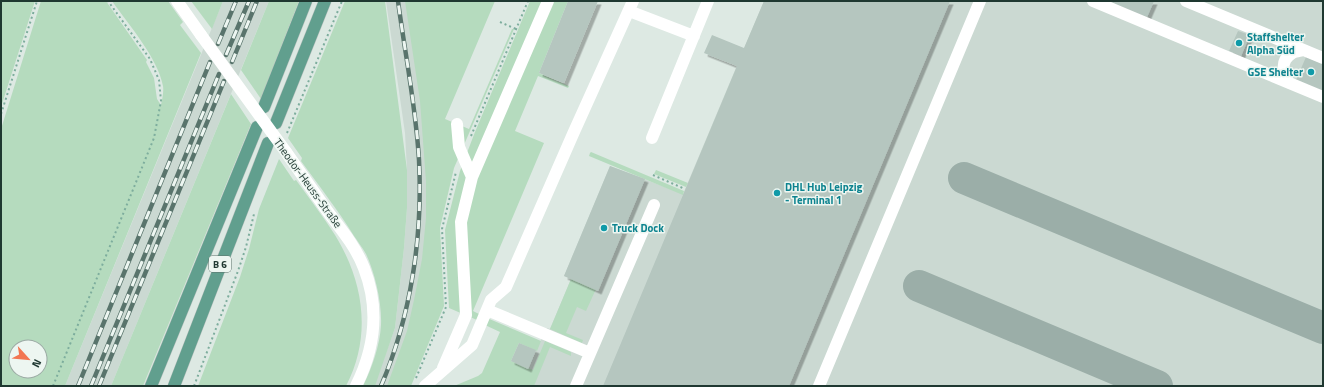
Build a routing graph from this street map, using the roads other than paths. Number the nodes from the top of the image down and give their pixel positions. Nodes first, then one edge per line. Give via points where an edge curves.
1 (177, 1) edge
2 (306, 1) edge
3 (325, 1) edge
4 (548, 1) edge
5 (708, 1) edge
6 (980, 1) edge
7 (1093, 1) edge
8 (1186, 1) edge
9 (631, 6) edge
10 (694, 36) junction
11 (1304, 50) junction
12 (1323, 58) edge
13 (1289, 83) junction
14 (1323, 97) edge
15 (264, 107) dead end
16 (276, 123) dead end
17 (457, 124) dead end
18 (257, 127) dead end
19 (652, 138) dead end
20 (268, 143) dead end
21 (472, 177) junction
22 (654, 204) dead end
23 (487, 310) junction
24 (590, 353) junction
25 (442, 371) junction
26 (151, 386) edge
27 (174, 386) edge
28 (356, 386) edge
29 (425, 386) edge
30 (576, 386) edge
31 (819, 386) edge

1 - 28 street, Theodor-Heuss-Straße, bridge via 351,244 364,268 372,294 374,321 365,368
2 - 15 main road
3 - 16 main road
4 - 21 street
5 - 10 street
6 - 31 street
7 - 13 street
8 - 11 street
9 - 10 street
9 - 23 street via 506,287 491,300
10 - 19 street
11 - 12 street
11 - 13 street via 1291,53 1284,61 1283,73
13 - 14 street
17 - 21 street via 459,147
18 - 26 main road, B 6
20 - 27 main road, B 6
21 - 25 street via 461,222 466,315
22 - 24 street
23 - 24 street
23 - 25 street via 472,345
24 - 30 street
25 - 29 street

